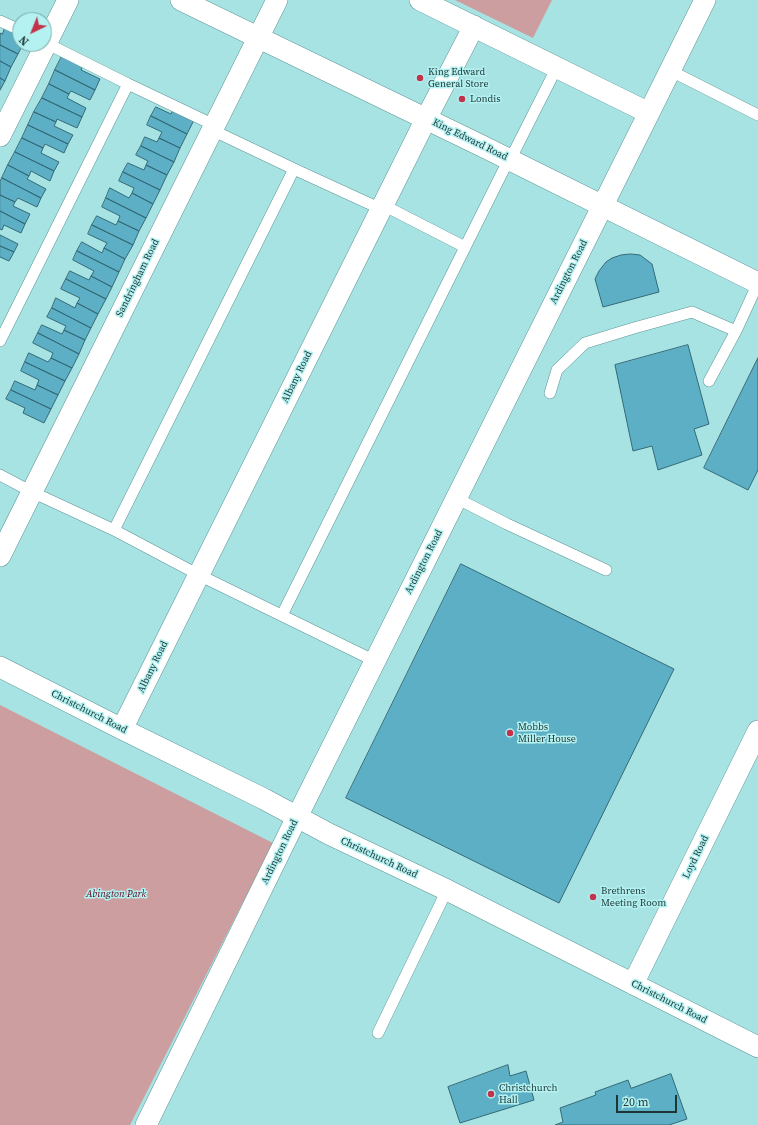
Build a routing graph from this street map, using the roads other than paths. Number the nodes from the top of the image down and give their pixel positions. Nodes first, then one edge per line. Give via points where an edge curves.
1 (68, 0) edge
2 (181, 0) edge
3 (277, 0) edge
4 (420, 0) edge
5 (705, 0) edge
6 (0, 21) edge
7 (12, 26) edge
8 (474, 26) junction
9 (52, 30) edge
10 (258, 38) junction
11 (52, 46) edge
12 (41, 52) edge
13 (557, 67) junction
14 (669, 70) junction
15 (128, 84) junction
16 (649, 113) junction
17 (758, 115) edge
18 (426, 119) junction
19 (213, 128) junction
20 (0, 136) edge
21 (510, 160) junction
22 (294, 169) junction
23 (602, 206) junction
24 (382, 207) junction
25 (465, 247) junction
26 (758, 283) edge
27 (736, 331) junction
28 (0, 341) edge
29 (709, 381) dead end
30 (550, 393) dead end
31 (0, 475) edge
32 (32, 492) junction
33 (456, 498) junction
34 (114, 530) junction
35 (0, 556) edge
36 (606, 570) dead end
37 (199, 575) junction
38 (282, 615) junction
39 (375, 661) junction
40 (0, 667) edge
41 (122, 729) junction
42 (758, 731) edge
43 (297, 817) junction
44 (446, 890) junction
45 (633, 984) junction
46 (378, 1032) dead end
47 (758, 1047) edge
48 (146, 1125) edge

1 - 9 street
2 - 10 street, King Edward Road
3 - 10 street, Sandringham Road
4 - 8 street
5 - 14 street, Ardington Road
6 - 7 lane
8 - 13 street
8 - 18 street, Albany Road
10 - 18 street, King Edward Road
10 - 19 street, Sandringham Road
11 - 15 lane
12 - 20 street
13 - 16 street
13 - 21 lane
14 - 16 street, Ardington Road
14 - 17 lane
15 - 19 lane
15 - 28 lane
16 - 23 street, Ardington Road
18 - 21 street, King Edward Road
18 - 24 street, Albany Road
19 - 22 lane
19 - 32 street, Sandringham Road
21 - 23 street, King Edward Road
21 - 25 lane
22 - 24 lane
22 - 34 lane
23 - 26 street, King Edward Road
23 - 33 street, Ardington Road
24 - 25 lane
24 - 37 street, Albany Road
25 - 38 lane
26 - 27 lane
27 - 29 lane
27 - 30 lane via 692,312 585,344 557,370
31 - 32 lane
32 - 34 lane
32 - 35 street, Sandringham Road
33 - 36 lane
33 - 39 street, Ardington Road
34 - 37 lane
37 - 38 lane
37 - 41 street, Albany Road
38 - 39 lane
39 - 43 street, Ardington Road
40 - 41 street, Christchurch Road
41 - 43 street, Christchurch Road
42 - 45 street, Loyd Road
43 - 44 street, Christchurch Road
43 - 48 street, Ardington Road
44 - 45 street, Christchurch Road
44 - 46 lane
45 - 47 street, Christchurch Road

